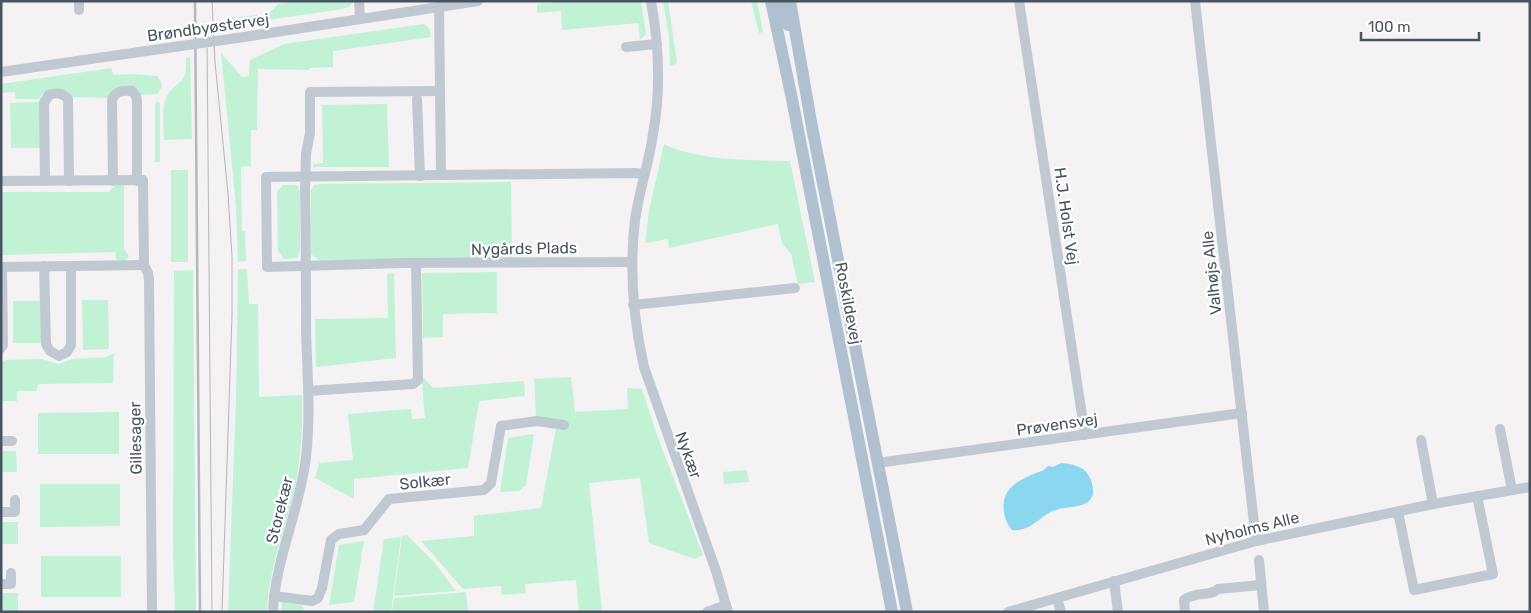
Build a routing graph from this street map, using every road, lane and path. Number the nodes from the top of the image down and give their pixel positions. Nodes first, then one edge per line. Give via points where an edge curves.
1 (359, 1) edge
2 (478, 1) edge
3 (650, 1) edge
4 (771, 1) edge
5 (781, 1) edge
6 (790, 1) edge
7 (1019, 1) edge
8 (1195, 1) edge
9 (438, 7) junction
10 (360, 18) junction
11 (657, 44) junction
12 (626, 47) dead end
13 (799, 54) junction
14 (1, 72) edge
15 (440, 91) junction
16 (417, 99) dead end
17 (644, 174) junction
18 (441, 175) junction
19 (420, 176) junction
20 (305, 177) junction
21 (137, 180) junction
22 (45, 181) junction
23 (69, 181) junction
24 (113, 181) junction
25 (1, 182) edge
26 (632, 262) junction
27 (416, 264) junction
28 (144, 265) junction
29 (44, 266) junction
30 (71, 266) junction
31 (306, 266) junction
32 (1, 267) edge
33 (794, 288) dead end
34 (633, 305) junction
35 (1, 348) edge
36 (308, 391) junction
37 (1242, 413) junction
38 (564, 425) dead end
39 (1500, 429) dead end
40 (1085, 435) junction
41 (12, 440) dead end
42 (1421, 440) dead end
43 (1, 441) edge
44 (877, 463) junction
45 (1530, 487) edge
46 (1512, 490) junction
47 (1478, 496) junction
48 (15, 500) dead end
49 (1433, 504) junction
50 (1, 512) edge
51 (1398, 512) junction
52 (1256, 541) junction
53 (1258, 560) dead end
54 (11, 573) dead end
55 (1114, 581) junction
56 (1, 584) edge
57 (1261, 585) junction
58 (274, 596) junction
59 (1058, 598) junction
60 (727, 609) edge
61 (152, 612) edge
62 (273, 612) edge
63 (707, 612) edge
64 (892, 612) edge
65 (907, 612) edge
66 (1008, 612) edge
67 (1061, 612) edge
68 (1118, 612) edge
69 (1185, 612) edge
70 (1264, 612) edge

1 - 10 street
2 - 9 street, Brøndbyøstervej
3 - 11 street, Nykær
4 - 64 main road, Roskildevej
5 - 13 main road
6 - 13 main road, Roskildevej
7 - 40 street, H.J. Holst Vej
8 - 37 street, Valhøjs Alle
9 - 10 street, Brøndbyøstervej
9 - 15 street
10 - 14 street, Brøndbyøstervej, bridge
11 - 12 street
11 - 17 street, Nykær via 658,102
13 - 44 main road, Roskildevej
15 - 18 street
15 - 20 street via 310,92
16 - 19 street
17 - 18 street, Nygårds Plads
17 - 26 street, Nykær
18 - 19 street, Nygårds Plads
19 - 20 street, Nygårds Plads
20 - 31 street
20 - 31 street, Nygårds Plads via 266,177 267,267
21 - 24 street
21 - 24 street via 137,101 132,92 122,90 112,100
21 - 28 street, Gillesager via 143,180
22 - 23 street
22 - 23 street via 44,103 48,95 59,93 68,99
22 - 25 street
23 - 24 street
26 - 27 street, Nygårds Plads
26 - 34 street, Nykær
27 - 31 street, Nygårds Plads
27 - 36 street via 418,380 413,384
28 - 30 street
28 - 61 street, Gillesager via 149,280
29 - 30 street
29 - 30 street via 46,344 59,356 71,345
29 - 32 street
31 - 36 street
32 - 35 street
33 - 34 street
34 - 60 street, Nykær via 644,368
36 - 58 street, Storekær via 304,473
37 - 40 street, Prøvensvej
37 - 52 street, Valhøjs Alle
38 - 58 street, Solkær via 537,420 501,426 491,483 484,490 390,499 364,530 339,534 330,540 318,598 312,601
39 - 46 street
40 - 44 street, Prøvensvej
41 - 43 street
42 - 49 street
44 - 65 main road, Roskildevej
45 - 46 street, Nyholms Alle
46 - 47 street, Nyholms Alle
47 - 49 street, Nyholms Alle
47 - 51 street via 1493,574 1414,590
48 - 50 street via 15,512
49 - 51 street, Nyholms Alle
51 - 52 street, Nyholms Alle
52 - 55 street, Nyholms Alle
53 - 57 street
54 - 56 street via 11,584
55 - 59 street, Nyholms Alle
55 - 68 street
57 - 69 street via 1218,589 1190,596 1184,600
57 - 70 street
58 - 62 street, Storekær
59 - 66 street, Nyholms Alle
59 - 67 street
60 - 63 street

